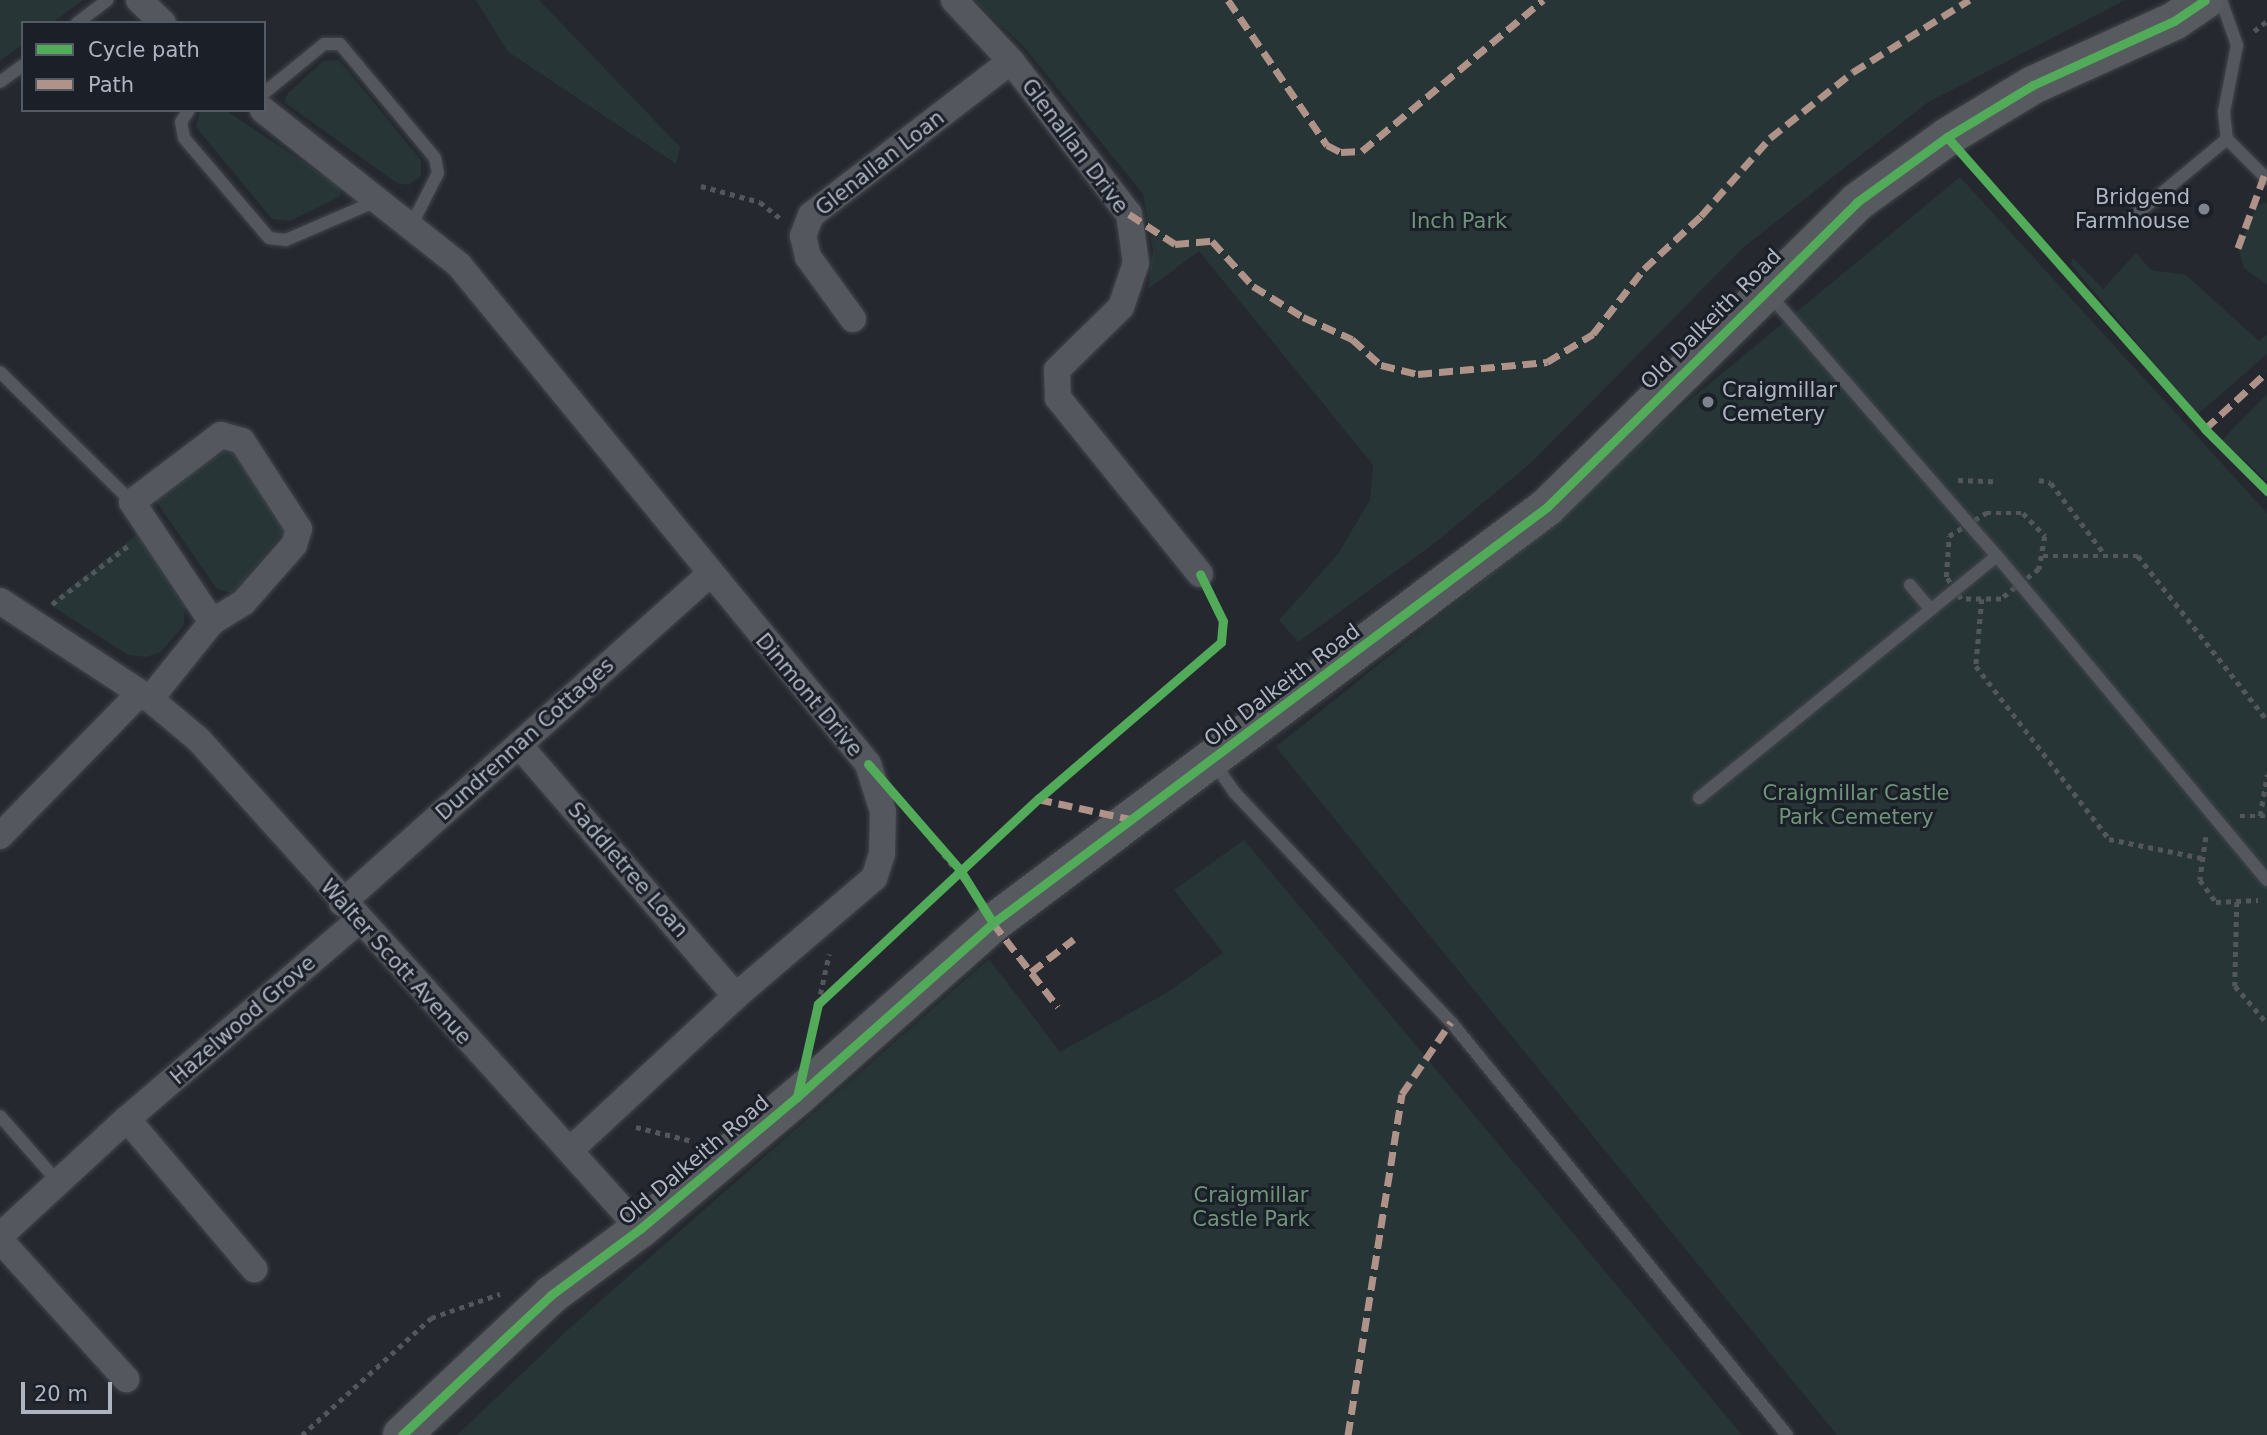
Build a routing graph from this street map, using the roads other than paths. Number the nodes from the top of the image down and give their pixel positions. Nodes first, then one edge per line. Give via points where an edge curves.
1 (107, 0) edge
2 (139, 0) edge
3 (954, 0) edge
4 (2205, 0) edge
5 (2221, 0) edge
6 (80, 21) edge
7 (161, 21) edge
8 (1011, 61) junction
9 (21, 66) edge
10 (0, 82) edge
11 (266, 91) edge
12 (188, 112) edge
13 (266, 112) edge
14 (2227, 139) junction
15 (2267, 179) edge
16 (379, 200) junction
17 (2127, 222) dead end
18 (412, 224) junction
19 (1765, 289) junction
20 (855, 318) dead end
21 (0, 372) edge
22 (132, 502) junction
23 (1997, 556) junction
24 (1200, 574) dead end
25 (709, 576) junction
26 (1910, 585) dead end
27 (0, 601) edge
28 (1930, 610) junction
29 (212, 622) junction
30 (145, 696) junction
31 (519, 745) junction
32 (1211, 760) junction
33 (1699, 798) dead end
34 (0, 836) edge
35 (2267, 880) edge
36 (350, 912) junction
37 (736, 996) junction
38 (0, 1116) edge
39 (127, 1119) junction
40 (570, 1150) junction
41 (58, 1182) junction
42 (640, 1229) junction
43 (0, 1238) edge
44 (254, 1269) dead end
45 (126, 1379) dead end
46 (402, 1435) edge
47 (1787, 1435) edge

1 - 6 lane
2 - 7 street
3 - 8 street, Glenallan Drive
4 - 19 main road, Old Dalkeith Road via 2130,42 2033,85 1947,137 1857,202
5 - 14 lane via 2237,45 2224,112
8 - 20 street, Glenallan Loan via 811,215 803,236 808,257
8 - 24 street, Glenallan Drive via 1129,214 1136,263 1121,307 1057,370 1058,398
9 - 10 lane
11 - 18 lane via 324,44 340,44 435,158 438,173
12 - 16 lane via 181,122 184,138 269,237 286,240
13 - 16 street, Dinmont Drive
14 - 15 lane
14 - 17 lane
16 - 18 street, Dinmont Drive
18 - 25 street, Dinmont Drive via 458,265
19 - 23 lane
19 - 32 main road, Old Dalkeith Road via 1547,507
21 - 22 lane
22 - 29 street
22 - 29 street via 221,435 242,441 299,529 294,545 243,603
23 - 28 lane
23 - 35 lane
25 - 31 street, Dundrennan Cottages
25 - 37 street, Dinmont Drive via 868,764 883,812 882,854 874,878
26 - 28 lane
27 - 30 street, Walter Scott Avenue
28 - 33 lane
29 - 30 street
30 - 34 street
30 - 36 street, Walter Scott Avenue via 199,740
31 - 36 street, Dundrennan Cottages
31 - 37 street, Saddletree Loan
32 - 42 main road, Old Dalkeith Road via 993,923
32 - 47 lane via 1235,793 1451,1022
36 - 39 street, Hazelwood Grove
36 - 40 street, Walter Scott Avenue
37 - 40 street, Dinmont Drive
38 - 41 lane
39 - 41 street, Hazelwood Grove
39 - 44 street
40 - 42 street, Walter Scott Avenue
41 - 43 street, Hazelwood Grove
42 - 46 main road, Old Dalkeith Road via 551,1295
43 - 45 street, Hazelwood Grove

